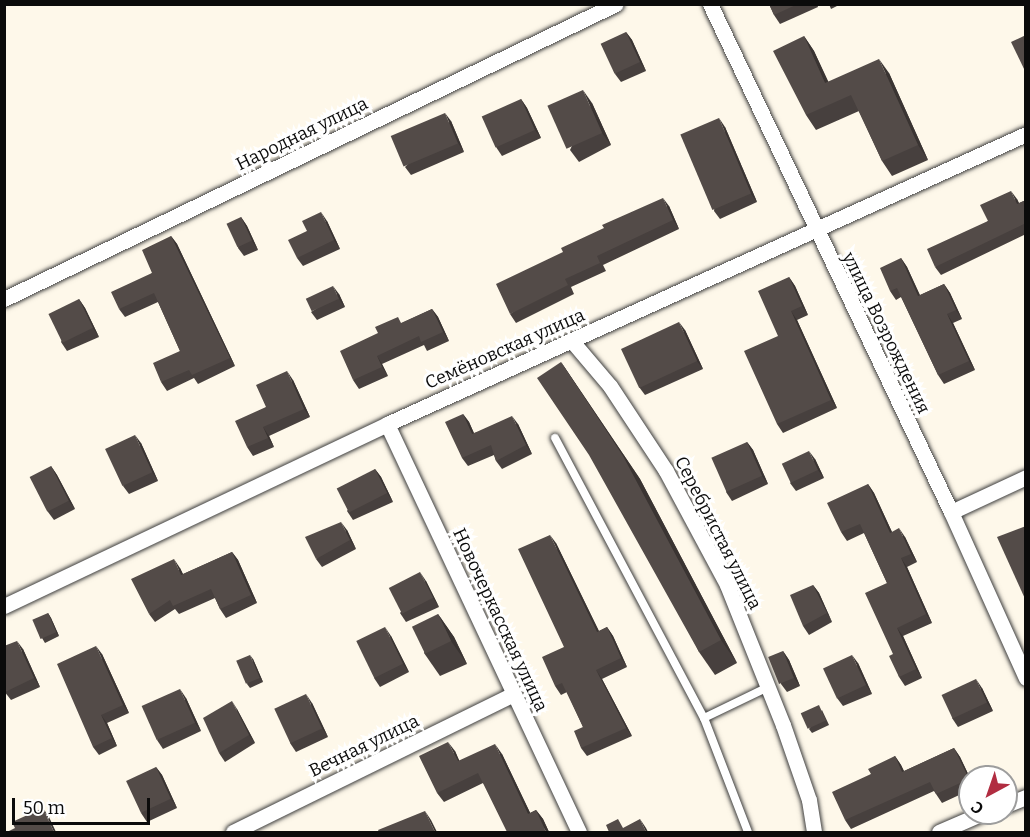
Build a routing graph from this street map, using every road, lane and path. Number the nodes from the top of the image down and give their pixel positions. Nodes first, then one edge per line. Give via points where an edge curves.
1 (616, 4) edge
2 (710, 4) edge
3 (1026, 134) edge
4 (816, 232) junction
5 (4, 299) edge
6 (571, 340) junction
7 (387, 424) junction
8 (555, 438) dead end
9 (1026, 477) edge
10 (951, 512) junction
11 (4, 606) edge
12 (1026, 678) edge
13 (768, 687) junction
14 (513, 694) junction
15 (704, 718) junction
16 (958, 824) edge
17 (233, 832) edge
18 (579, 832) edge
19 (748, 832) edge
20 (814, 832) edge
21 (939, 832) edge

1 - 5 street, Народная улица
2 - 4 street, улица Возрождения
3 - 4 street, Семёновская улица
4 - 6 street, Семёновская улица
4 - 10 street, улица Возрождения
6 - 7 street, Семёновская улица
6 - 13 street, Серебристая улица via 610,386 666,471 727,585
7 - 11 street, Семёновская улица
7 - 14 street, Новочеркасская улица
8 - 15 lane
9 - 10 street
10 - 12 street, улица Возрождения
13 - 15 lane
13 - 20 street, Серебристая улица via 809,800
14 - 17 street, Вечная улица
14 - 18 street, Новочеркасская улица
15 - 19 lane
16 - 21 street

